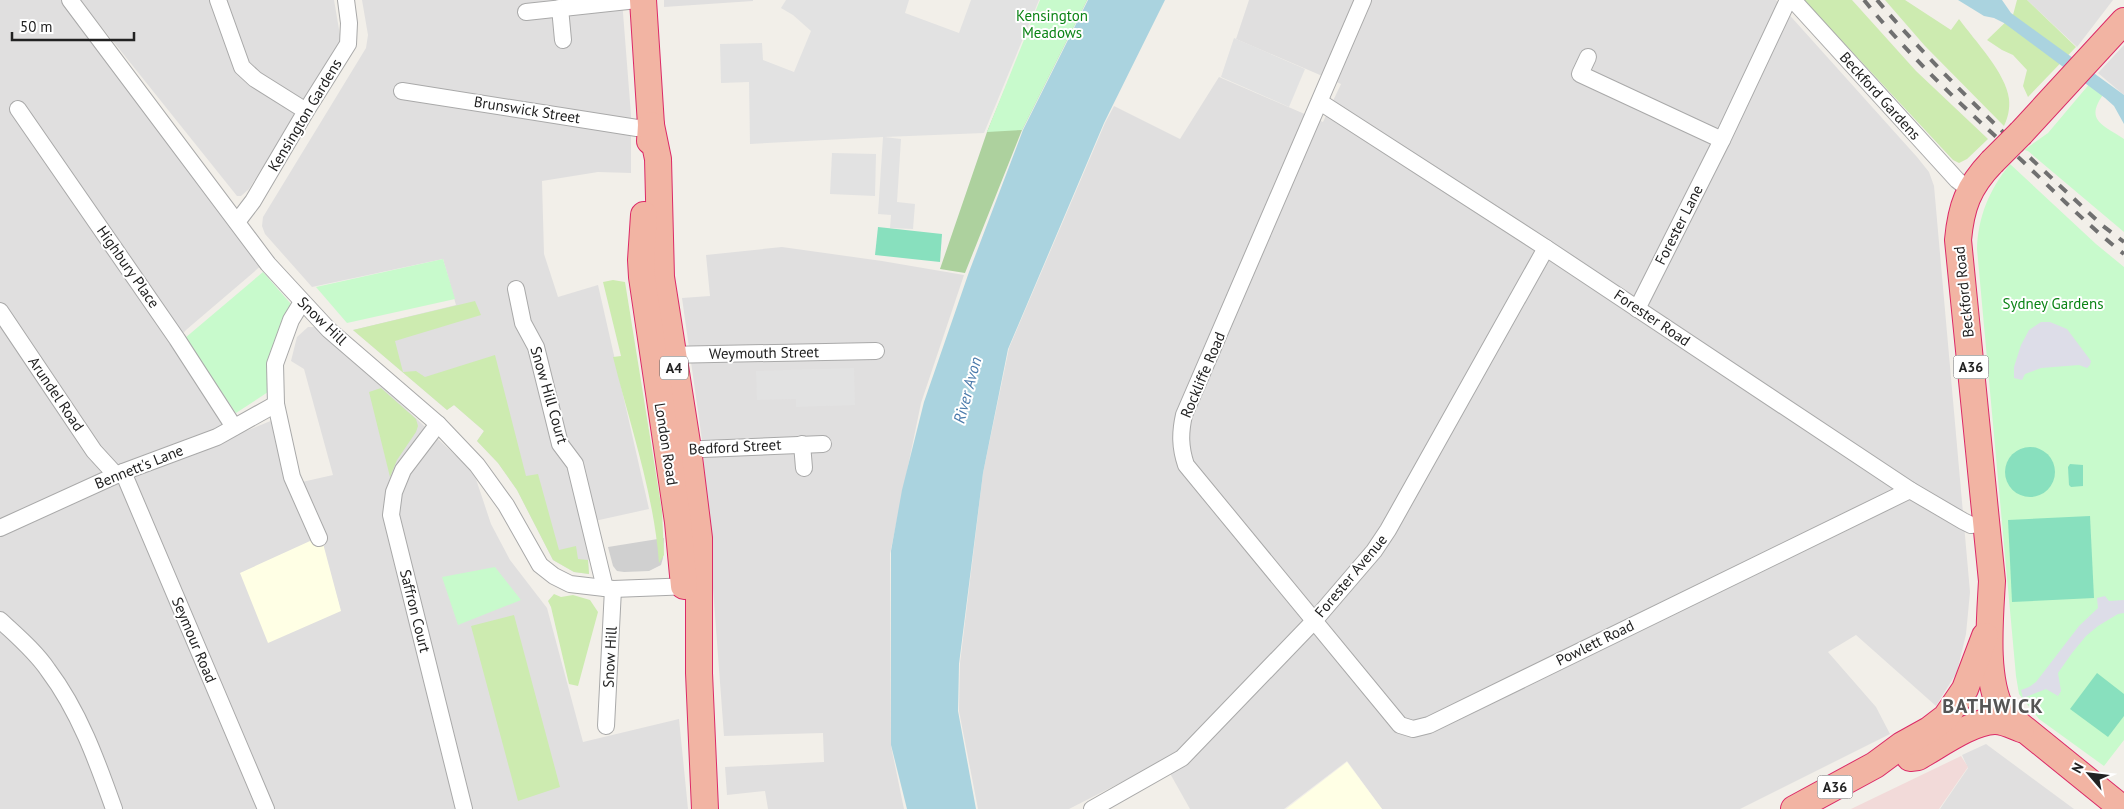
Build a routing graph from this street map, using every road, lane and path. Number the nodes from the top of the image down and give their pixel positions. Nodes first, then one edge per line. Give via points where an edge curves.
1 (70, 0) edge
2 (218, 0) edge
3 (346, 0) edge
4 (637, 0) edge
5 (643, 0) edge
6 (1363, 0) edge
7 (1788, 0) edge
8 (1793, 0) edge
9 (560, 8) junction
10 (526, 12) dead end
11 (2124, 21) edge
12 (563, 40) dead end
13 (1588, 57) dead end
14 (402, 91) dead end
15 (1320, 102) junction
16 (18, 109) dead end
17 (306, 110) junction
18 (651, 126) junction
19 (1722, 140) junction
20 (1970, 190) junction
21 (237, 222) junction
22 (1546, 248) junction
23 (516, 289) dead end
24 (302, 302) junction
25 (1637, 309) junction
26 (0, 311) edge
27 (876, 351) dead end
28 (662, 355) junction
29 (276, 404) junction
30 (438, 424) junction
31 (234, 427) junction
32 (802, 444) junction
33 (823, 444) dead end
34 (678, 450) junction
35 (804, 468) dead end
36 (120, 474) junction
37 (1910, 490) junction
38 (1987, 523) junction
39 (0, 528) edge
40 (319, 538) dead end
41 (1992, 581) junction
42 (692, 586) junction
43 (609, 588) junction
44 (0, 620) edge
45 (1314, 621) junction
46 (1990, 621) junction
47 (2014, 722) junction
48 (606, 726) dead end
49 (1964, 731) junction
50 (1875, 765) junction
51 (1799, 808) edge
52 (114, 809) edge
53 (266, 809) edge
54 (464, 809) edge
55 (705, 809) edge
56 (1092, 809) edge
57 (2124, 809) edge

1 - 21 street, Snow Hill
2 - 17 street via 242,67 255,79
3 - 17 street, Kensington Gardens via 348,44
4 - 9 street
5 - 18 highway, London Road / A4
6 - 15 street, Rockliffe Road
7 - 19 street, Forester Lane
8 - 20 street, Beckford Gardens via 1956,180
9 - 10 street
9 - 12 street
11 - 20 highway, Beckford Road / A36, bridge via 1980,175
13 - 19 street via 1580,74
14 - 18 street, Brunswick Street via 637,128
15 - 22 street, Forester Road
15 - 45 street, Rockliffe Road via 1184,415 1180,432 1186,465
16 - 31 street, Highbury Place
17 - 21 street, Kensington Gardens via 253,201
18 - 28 highway, London Road / A4 via 658,159
19 - 25 street, Forester Lane
20 - 38 highway, Beckford Road / A36 via 1958,240
21 - 24 street, Snow Hill
22 - 25 street, Forester Road
22 - 45 street, Forester Avenue via 1388,530
23 - 43 street, Snow Hill Court via 523,323 536,346 560,444 575,464
24 - 29 street via 291,320 276,364
24 - 30 street, Snow Hill via 329,330
25 - 37 street, Forester Road
26 - 36 street, Arundel Road via 94,451
27 - 28 street, Weymouth Street
28 - 34 highway, London Road / A4
29 - 31 street, Bennett's Lane
29 - 40 street via 292,477
30 - 43 street, Snow Hill via 477,465 506,505 540,565 570,584
30 - 54 street, Saffron Court via 403,470 394,492 391,514
31 - 36 street, Bennett's Lane via 217,437
32 - 33 street, Bedford Street
32 - 34 street, Bedford Street
32 - 35 street, Bedford Street
34 - 42 highway, London Road / A4 via 678,522
36 - 39 street, Bennett's Lane
36 - 53 street, Seymour Road
37 - 38 street, Forester Road via 1963,521
37 - 45 street, Powlett Road via 1430,724 1413,729 1400,725
38 - 41 highway, Beckford Road / A36
41 - 46 highway, Beckford Road / A36
41 - 47 highway, A36
42 - 43 street, Snow Hill
42 - 55 highway, London Road / A4
43 - 48 street, Snow Hill
44 - 52 street via 30,647 49,670 94,752
45 - 56 street, Forester Avenue via 1182,758
46 - 47 highway, Beckford Road / A36 via 1992,684 1996,701
46 - 50 highway, A36 via 1971,676 1946,717
47 - 49 highway, A36
47 - 49 highway, A36 via 1986,722
47 - 50 highway, A36 via 1940,730
47 - 57 highway, A36
49 - 50 highway, A36 via 1918,757
50 - 51 highway, A36

